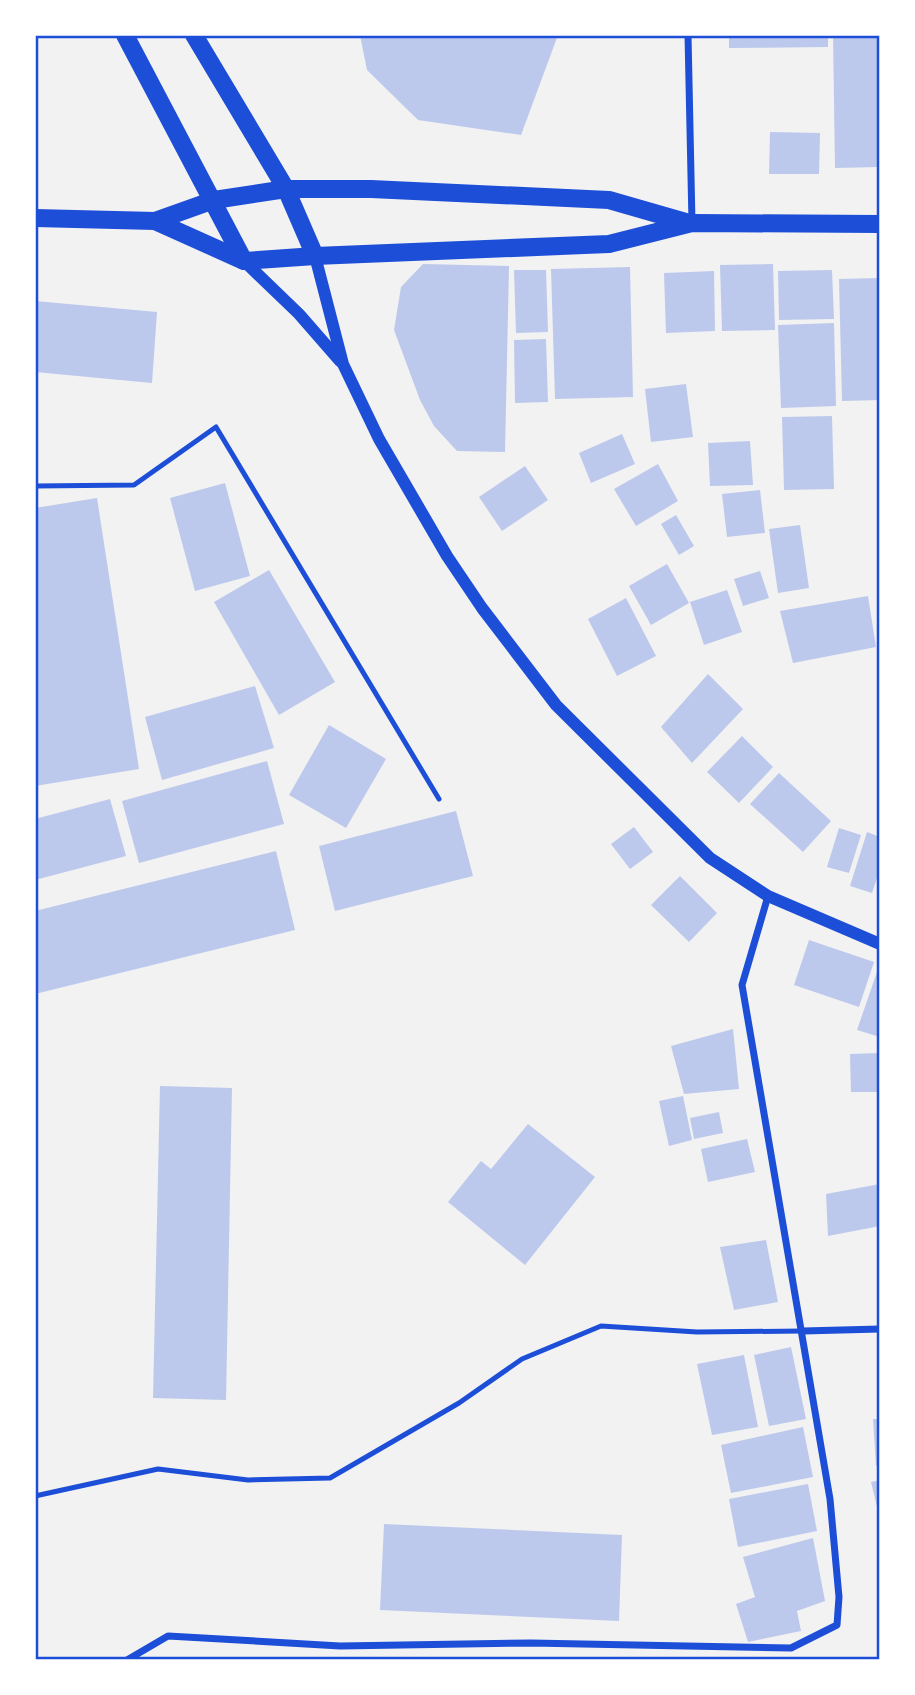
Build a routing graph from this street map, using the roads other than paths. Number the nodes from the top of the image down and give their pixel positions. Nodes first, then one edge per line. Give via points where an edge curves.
1 (125, 35) edge
2 (194, 35) edge
3 (688, 35) edge
4 (286, 189) junction
5 (214, 200) junction
6 (35, 218) edge
7 (155, 221) junction
8 (692, 223) junction
9 (880, 224) edge
10 (315, 256) junction
11 (244, 261) junction
12 (343, 364) junction
13 (35, 486) edge
14 (439, 799) dead end
15 (768, 896) junction
16 (880, 944) edge
17 (880, 1329) edge
18 (803, 1331) junction
19 (35, 1496) edge
20 (130, 1658) edge

1 - 5 main road
2 - 4 main road
3 - 8 street
4 - 5 main road
4 - 8 main road via 609,200
4 - 10 main road
5 - 7 main road
5 - 11 main road
6 - 7 main road
7 - 11 main road
8 - 9 main road
8 - 10 main road via 609,244
10 - 11 main road
10 - 12 street
11 - 12 street via 299,313
12 - 15 street via 379,439 447,556 556,705 710,858
13 - 14 lane via 134,485 216,427
15 - 16 street
15 - 18 street via 742,985
17 - 18 street
18 - 19 lane via 697,1332 601,1326 522,1359 460,1403 330,1478 248,1480 158,1469
18 - 20 street via 830,1499 839,1597 837,1625 791,1648 531,1643 340,1646 168,1636

